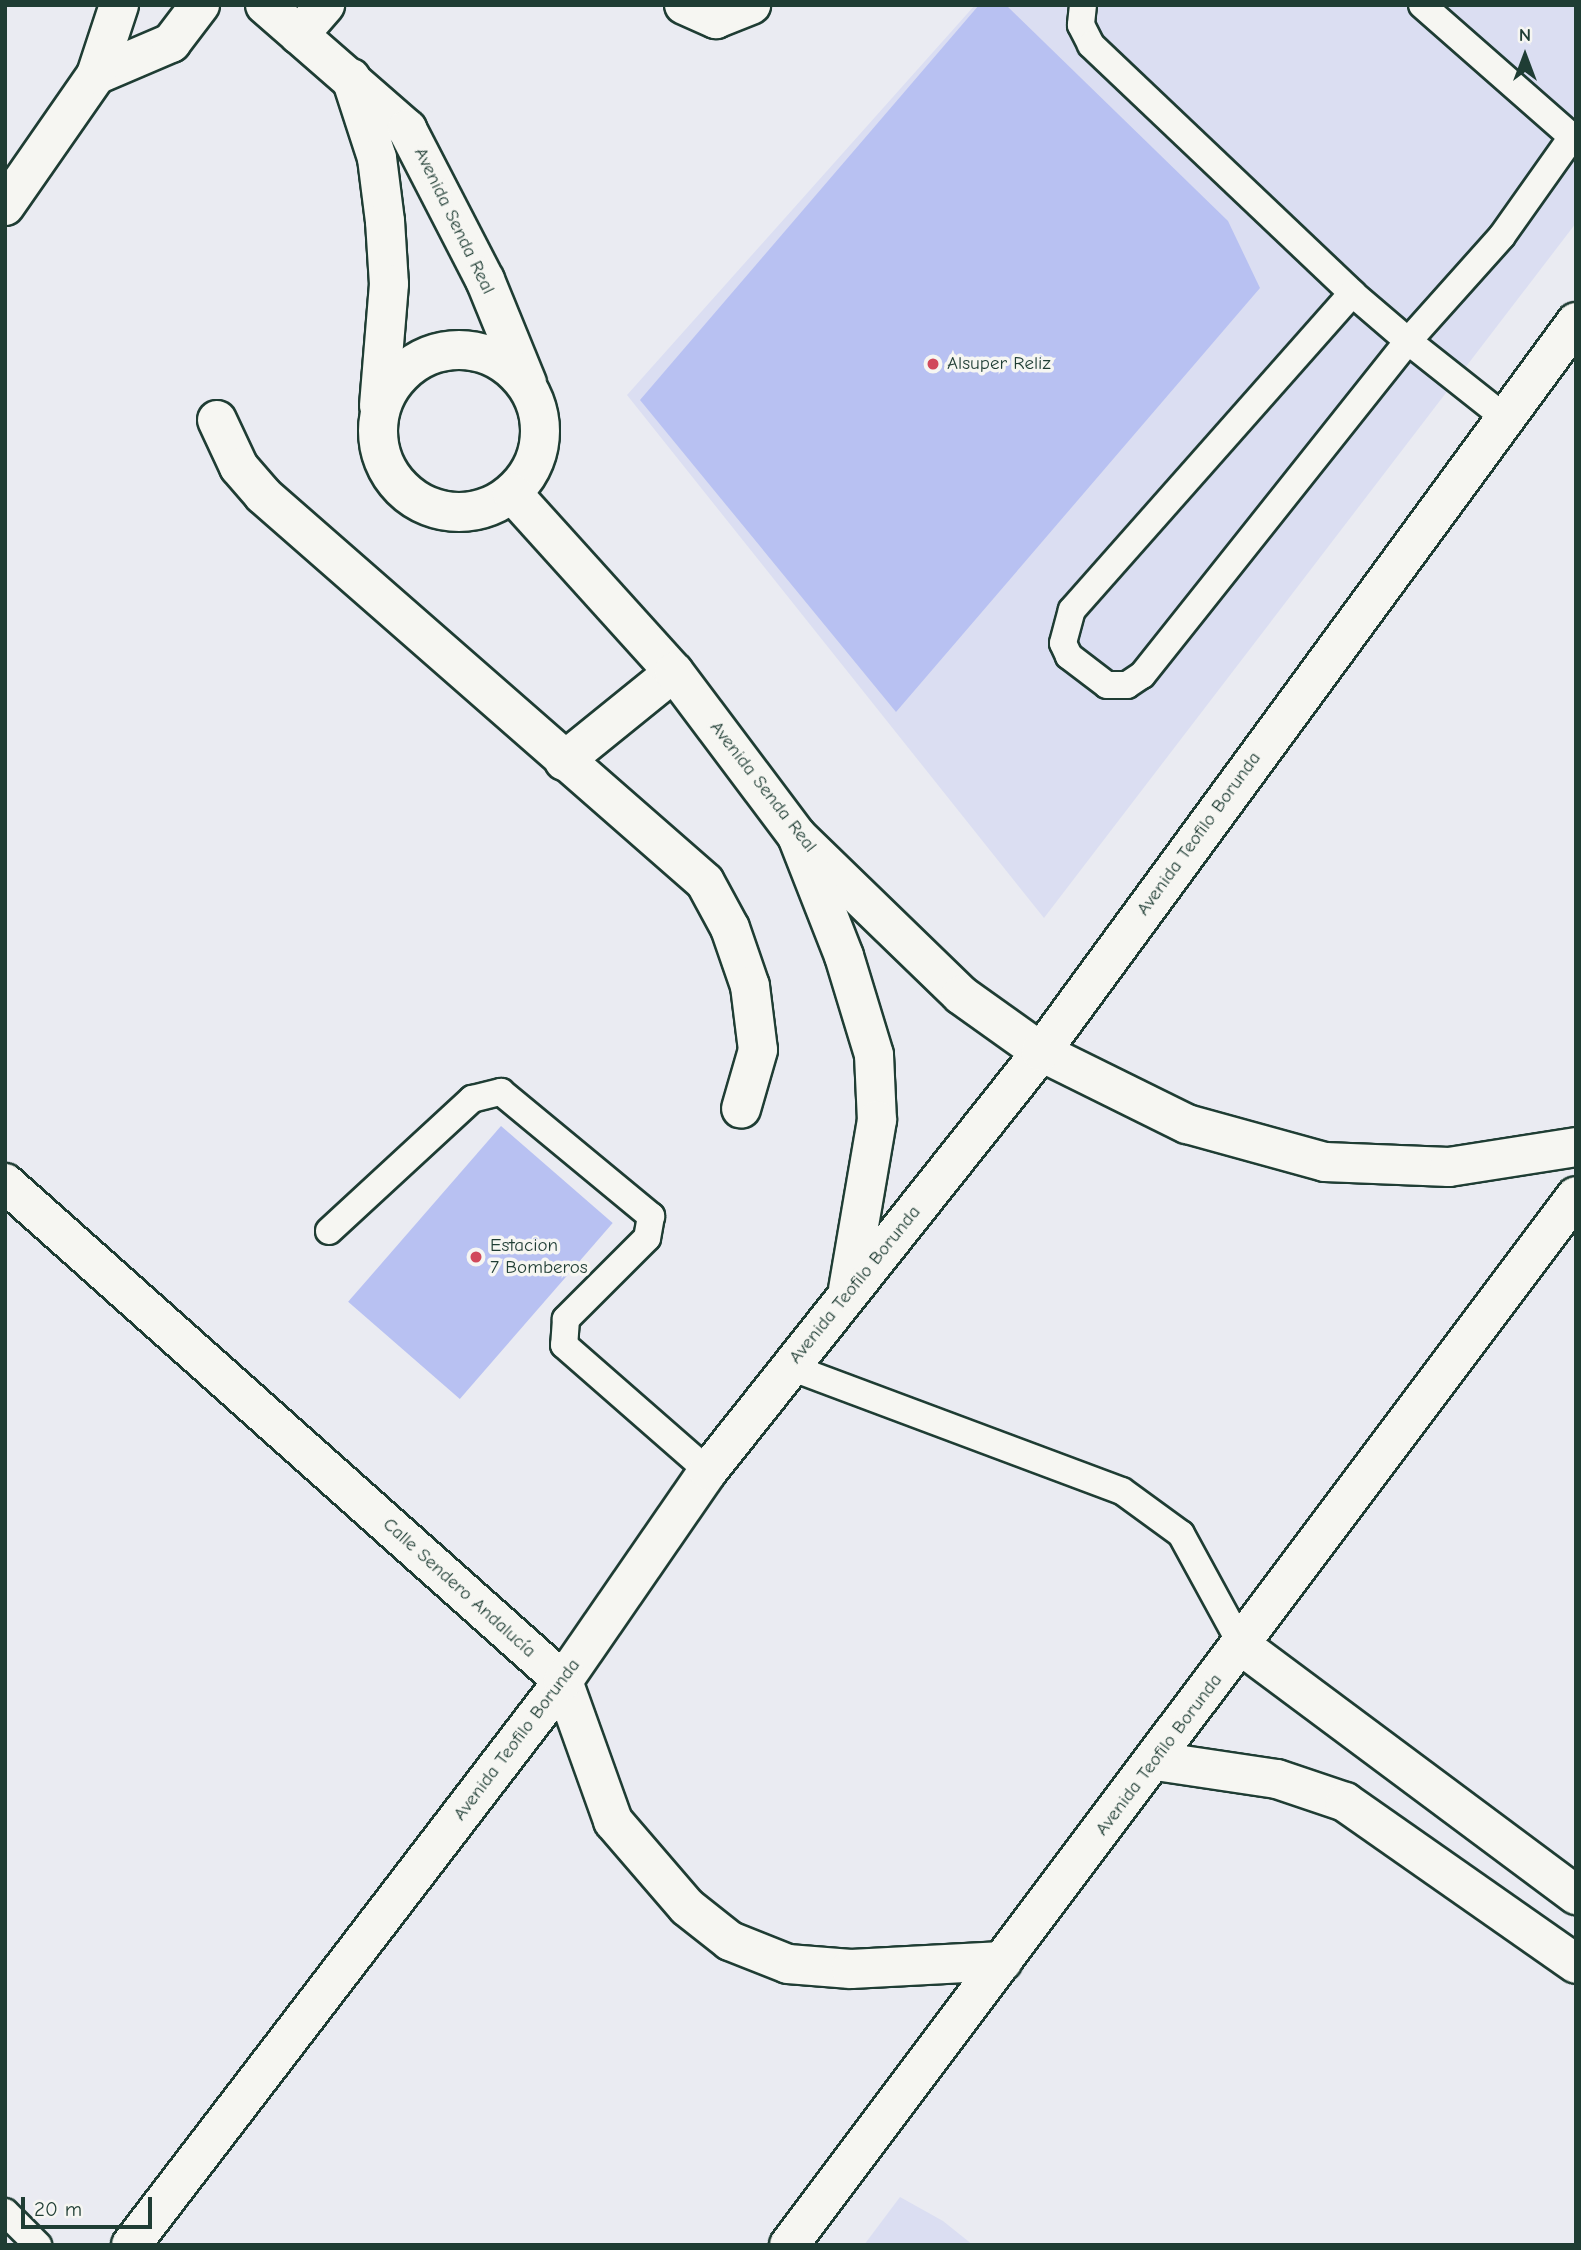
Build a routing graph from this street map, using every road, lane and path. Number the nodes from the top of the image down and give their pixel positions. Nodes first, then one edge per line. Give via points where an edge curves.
1 (118, 5) edge
2 (200, 5) edge
3 (325, 5) edge
4 (684, 5) edge
5 (751, 5) edge
6 (1083, 5) edge
7 (1422, 5) edge
8 (267, 6) edge
9 (299, 35) junction
10 (96, 75) junction
11 (351, 78) junction
12 (1574, 134) edge
13 (5, 206) edge
14 (1352, 293) junction
15 (1576, 322) edge
16 (1408, 341) junction
17 (528, 385) junction
18 (379, 412) junction
19 (1504, 417) junction
20 (217, 419) dead end
21 (512, 493) junction
22 (674, 672) junction
23 (564, 761) junction
24 (797, 836) junction
25 (1041, 1052) junction
26 (741, 1109) dead end
27 (1576, 1147) edge
28 (5, 1184) edge
29 (1576, 1196) edge
30 (330, 1231) dead end
31 (847, 1295) junction
32 (790, 1367) junction
33 (708, 1471) junction
34 (1242, 1646) junction
35 (563, 1681) junction
36 (1156, 1761) junction
37 (1576, 1895) edge
38 (1003, 1961) junction
39 (1576, 1964) edge
40 (5, 2212) edge
41 (31, 2242) edge
42 (131, 2245) edge
43 (789, 2245) edge

1 - 10 street
2 - 10 street via 171,43
3 - 9 street
4 - 5 street via 716,19
6 - 14 lane via 1081,25 1091,45
7 - 12 lane
8 - 9 street, Avenida Senda Real
9 - 11 street, Avenida Senda Real
10 - 13 street
11 - 17 street, Avenida Senda Real via 407,129 434,172
11 - 18 street, Avenida Senda Real via 377,158 385,220 389,284
12 - 16 lane via 1502,236
14 - 16 lane
14 - 16 lane via 1072,610 1063,643 1069,656 1107,685 1127,685 1142,675
15 - 19 street, Avenida Teofilo Borunda
16 - 19 lane
17 - 18 street, Avenida Senda Real via 506,363 486,354 445,350 415,361 393,383
17 - 21 street, Avenida Senda Real via 540,412 541,442 531,471
18 - 21 street, Avenida Senda Real via 378,441 386,468 404,492 429,507 458,513 487,508
19 - 25 street, Avenida Teofilo Borunda
20 - 23 street via 239,467 263,495
21 - 22 street, Avenida Senda Real
22 - 23 street
22 - 24 street, Avenida Senda Real
23 - 26 street via 705,883 730,928 750,986 758,1050
24 - 25 street, Avenida Senda Real via 941,978
24 - 31 street via 844,956 874,1055 877,1120
25 - 27 street, Avenida Senda Real via 1187,1125 1325,1162 1449,1167
25 - 31 street, Avenida Teofilo Borunda
28 - 35 street, Calle Sendero Andalucía
29 - 34 street, Avenida Teofilo Borunda
30 - 33 lane via 472,1099 501,1092 650,1216 647,1238 566,1319 564,1345
31 - 32 street, Avenida Teofilo Borunda
32 - 33 street, Avenida Teofilo Borunda
32 - 34 lane via 1122,1491 1181,1534
33 - 35 street, Avenida Teofilo Borunda
34 - 36 street, Avenida Teofilo Borunda
34 - 37 street
35 - 38 street, Calle Sendero Andalucía via 613,1821 687,1908 730,1941 788,1964 851,1969
35 - 42 street, Avenida Teofilo Borunda
36 - 38 street, Avenida Teofilo Borunda
36 - 39 street via 1277,1779 1345,1802
38 - 43 street, Avenida Teofilo Borunda
40 - 41 lane

